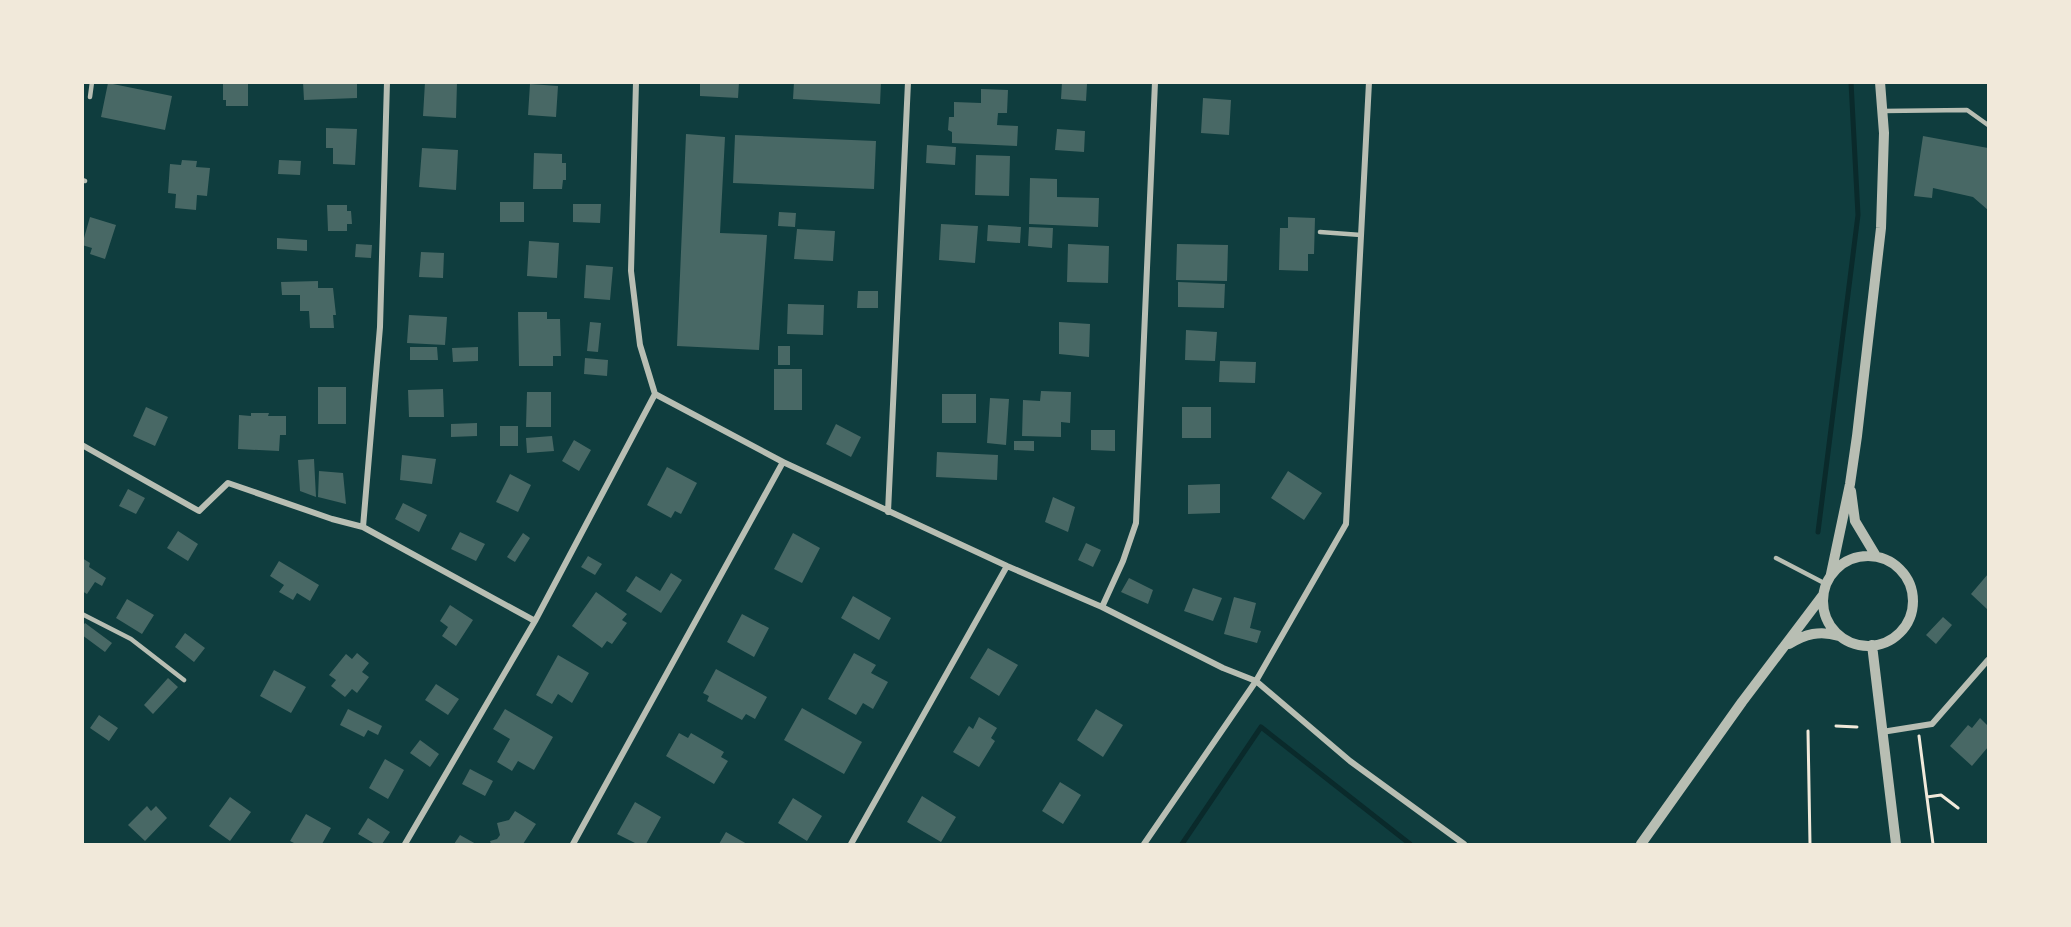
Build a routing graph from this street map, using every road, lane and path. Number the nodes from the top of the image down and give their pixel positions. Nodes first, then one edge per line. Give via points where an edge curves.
1 (92, 82) edge
2 (387, 82) edge
3 (636, 82) edge
4 (908, 82) edge
5 (1155, 82) edge
6 (1369, 82) edge
7 (1880, 82) edge
8 (90, 97) dead end
9 (1882, 111) junction
10 (1989, 125) edge
11 (1320, 232) dead end
12 (1361, 235) junction
13 (655, 394) junction
14 (82, 445) edge
15 (783, 462) junction
16 (1850, 484) junction
17 (888, 512) junction
18 (363, 527) junction
19 (1876, 556) junction
20 (1776, 558) dead end
21 (1007, 566) junction
22 (1827, 584) junction
23 (1102, 607) junction
24 (82, 614) edge
25 (534, 621) junction
26 (1842, 637) junction
27 (1872, 645) junction
28 (1783, 647) junction
29 (1989, 660) edge
30 (184, 680) dead end
31 (1256, 681) junction
32 (1836, 726) dead end
33 (1918, 726) junction
34 (1857, 727) dead end
35 (1808, 731) dead end
36 (1882, 732) junction
37 (1927, 797) junction
38 (1958, 808) dead end
39 (405, 844) edge
40 (573, 844) edge
41 (851, 844) edge
42 (1144, 844) edge
43 (1464, 844) edge
44 (1641, 844) edge
45 (1810, 844) edge
46 (1896, 844) edge
47 (1933, 844) edge

1 - 8 lane
2 - 18 street via 380,327
3 - 13 street via 631,271 640,345
4 - 17 street
5 - 23 street via 1136,523
6 - 12 street
7 - 9 street
9 - 10 lane via 1967,110
9 - 16 street via 1881,228
11 - 12 lane
12 - 31 street via 1346,524
13 - 15 street
13 - 25 street
14 - 18 street via 199,511 228,483
15 - 17 street
15 - 40 street
16 - 19 street via 1855,521
16 - 22 street
17 - 21 street
18 - 25 street
19 - 22 street via 1863,556 1840,565
19 - 27 street via 1903,573 1913,604 1899,633
20 - 22 lane
21 - 23 street
21 - 41 street
22 - 26 street via 1825,614
22 - 28 street
23 - 31 street
24 - 30 lane via 131,639
25 - 39 street
26 - 27 street via 1860,645
26 - 28 street via 1810,633
27 - 36 street
28 - 44 street
29 - 33 street via 1932,724
31 - 42 street
31 - 43 street via 1350,761
32 - 34 path
33 - 36 street
33 - 37 path
35 - 45 path
36 - 46 street
37 - 38 path via 1941,795
37 - 47 path

